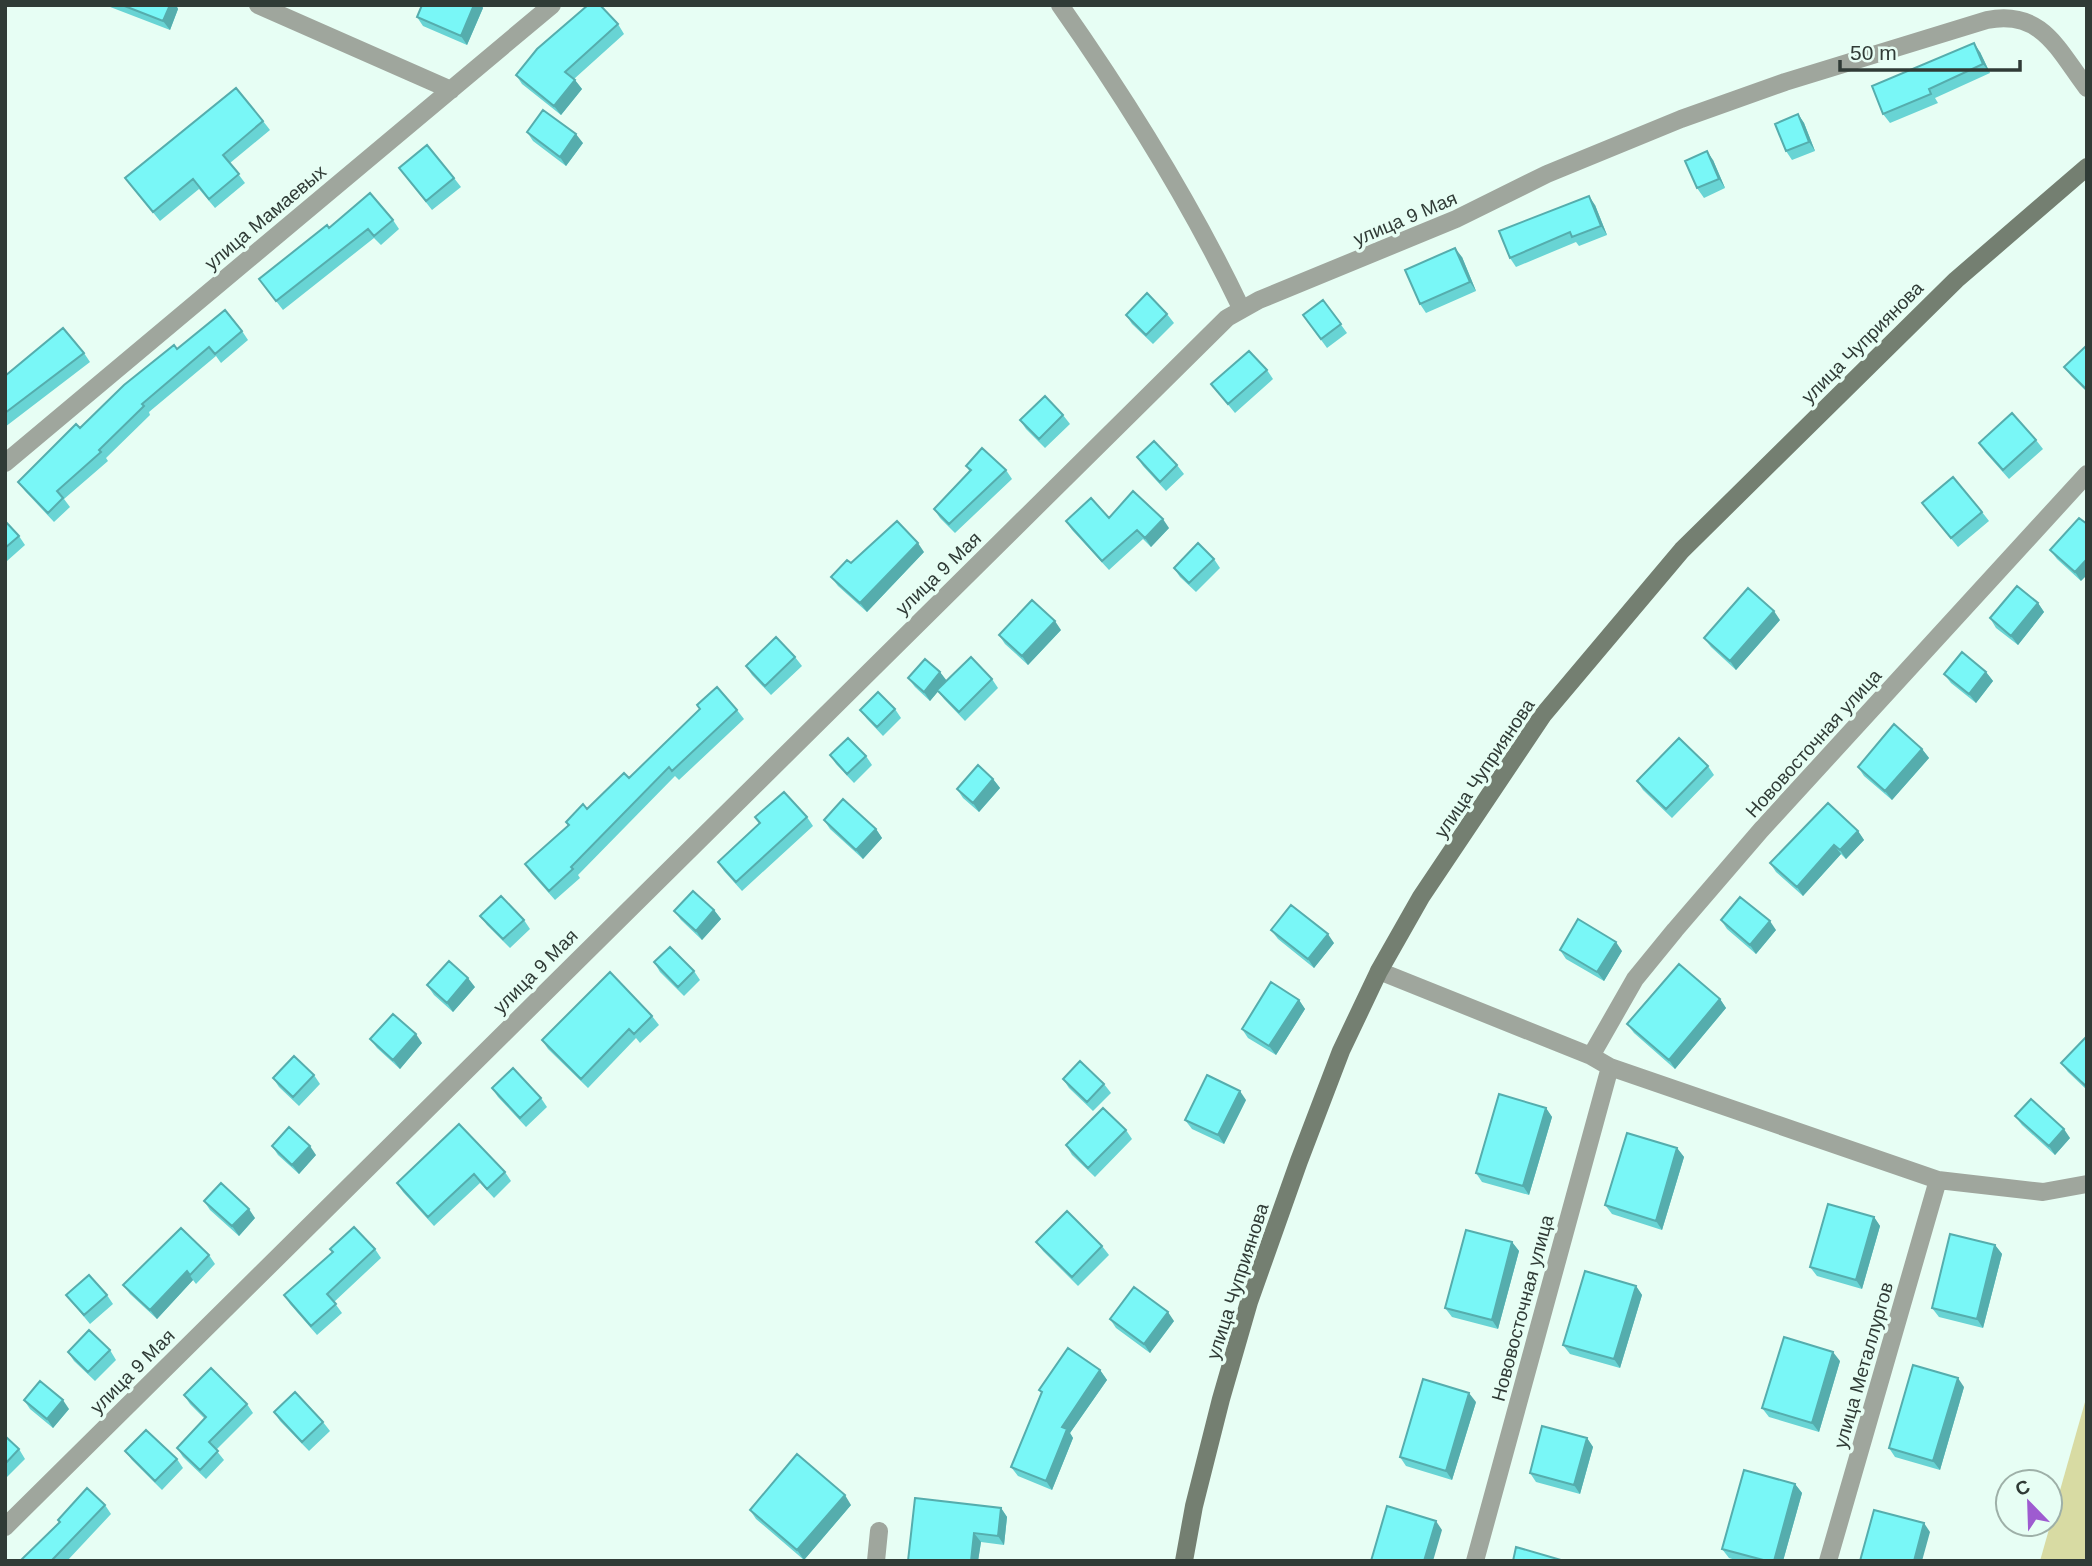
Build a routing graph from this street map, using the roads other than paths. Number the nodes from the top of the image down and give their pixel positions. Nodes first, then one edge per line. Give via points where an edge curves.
1 (258, 5) edge
2 (552, 5) edge
3 (1060, 5) edge
4 (2087, 88) edge
5 (451, 90) junction
6 (2087, 167) edge
7 (1241, 308) junction
8 (5, 463) edge
9 (2087, 474) edge
10 (1379, 971) junction
11 (1591, 1056) junction
12 (1610, 1067) junction
13 (1938, 1180) junction
14 (2087, 1184) edge
15 (5, 1527) edge
16 (879, 1531) dead end
17 (876, 1561) edge
18 (1184, 1561) edge
19 (1475, 1561) edge
20 (1828, 1561) edge

1 - 5 street
2 - 5 street, улица Мамаевых
3 - 7 street via 1200,224
4 - 7 street, улица 9 Мая via 2040,28 2008,16 1987,20 1681,119
5 - 8 street, улица Мамаевых
6 - 10 street, улица Чуприянова via 1956,280 1682,550 1543,715 1421,897
7 - 15 street, улица 9 Мая via 874,665
9 - 11 street, Нововосточная улица via 1675,930 1635,979
10 - 11 street
10 - 18 street, улица Чуприянова via 1341,1051 1249,1303 1194,1506
11 - 12 street
12 - 13 street
12 - 19 street, Нововосточная улица
13 - 14 street via 2043,1192
13 - 20 street, улица Металлургов
16 - 17 street

